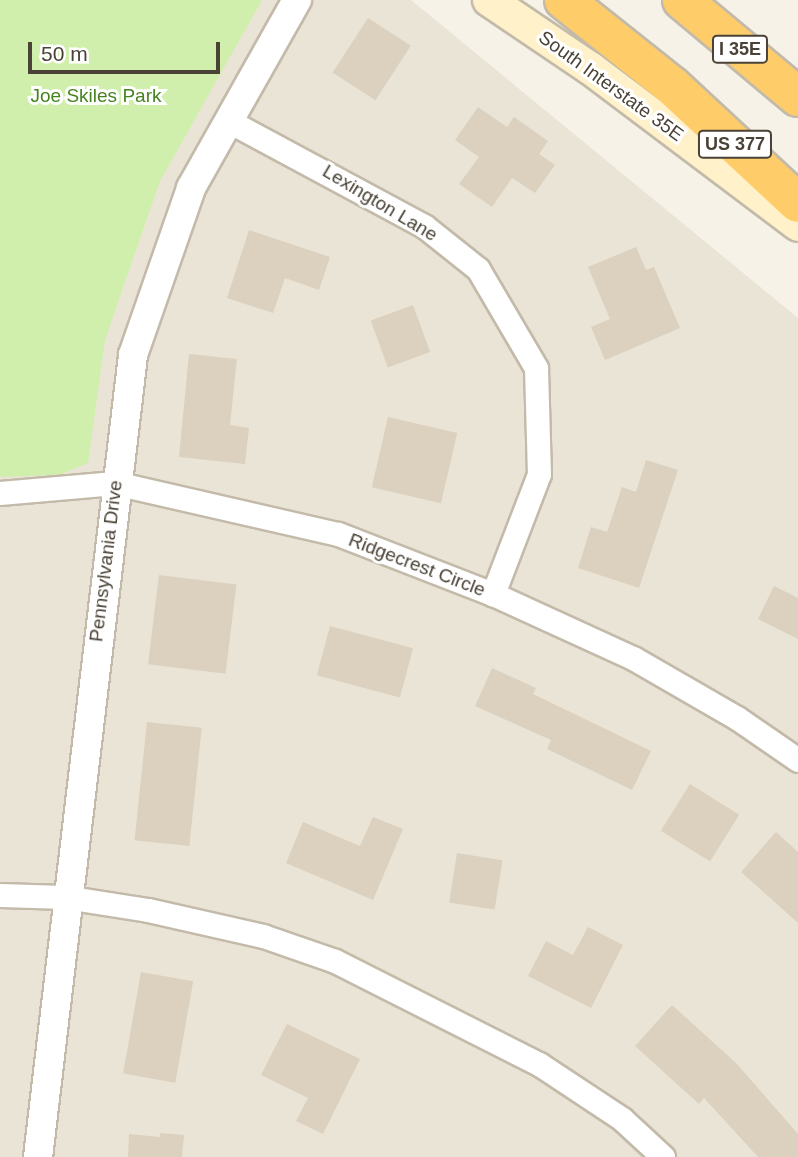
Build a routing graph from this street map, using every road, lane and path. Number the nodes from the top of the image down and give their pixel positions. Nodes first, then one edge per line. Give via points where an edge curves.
1 (296, 0) edge
2 (489, 0) edge
3 (564, 0) edge
4 (682, 0) edge
5 (798, 97) edge
6 (227, 120) junction
7 (798, 203) edge
8 (798, 225) edge
9 (116, 483) junction
10 (0, 493) edge
11 (493, 594) junction
12 (798, 760) edge
13 (0, 895) edge
14 (65, 897) junction
15 (37, 1157) edge
16 (663, 1157) edge

1 - 6 street, Pennsylvania Drive
2 - 8 main road, South Interstate 35E via 590,68
3 - 7 highway, US 377 via 671,85
4 - 5 highway, I 35E
6 - 9 street, Pennsylvania Drive via 191,188 155,282 134,355
6 - 11 street, Lexington Lane via 424,226 478,269 536,368 539,474
9 - 10 street, Ridgecrest Circle
9 - 11 street, Ridgecrest Circle via 338,534
9 - 14 street, Pennsylvania Drive
11 - 12 street, Ridgecrest Circle via 633,658 737,718
13 - 14 street
14 - 15 street, Pennsylvania Drive
14 - 16 street via 263,936 335,961 539,1064 622,1119

